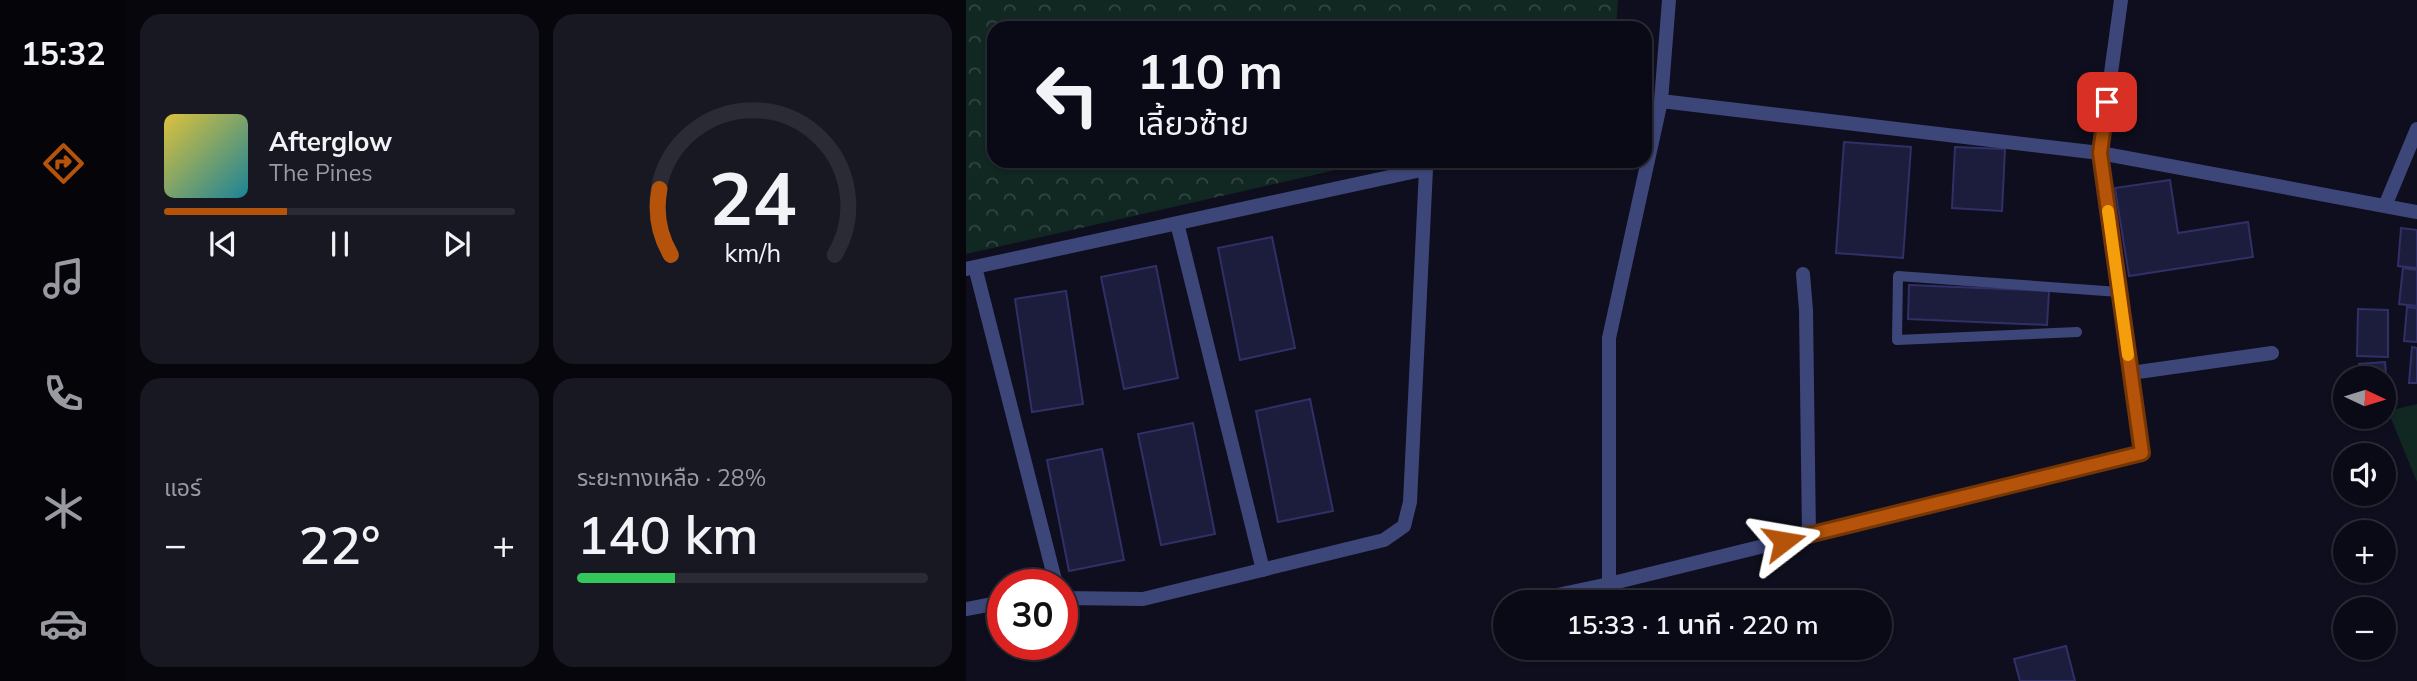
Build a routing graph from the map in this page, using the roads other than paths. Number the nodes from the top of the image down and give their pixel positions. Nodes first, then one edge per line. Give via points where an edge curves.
1 (1669, 0) edge
2 (2122, 0) edge
3 (1661, 101) junction
4 (2417, 129) edge
5 (1652, 142) edge
6 (2100, 153) junction
7 (1646, 168) edge
8 (2385, 206) junction
9 (2417, 212) edge
10 (1177, 223) junction
11 (971, 268) edge
12 (1803, 274) dead end
13 (2119, 292) junction
14 (2077, 332) dead end
15 (2272, 353) dead end
16 (2131, 373) junction
17 (1809, 535) junction
18 (1052, 569) edge
19 (1263, 570) junction
20 (1609, 584) junction
21 (1581, 590) edge
22 (1078, 598) edge
23 (987, 605) edge
24 (966, 609) edge

1 - 3 street
2 - 6 street
3 - 5 street
3 - 6 street
4 - 8 street
6 - 8 street
6 - 13 street
7 - 20 street via 1609,338
8 - 9 street
10 - 11 street
10 - 19 street
10 - 19 street via 1426,169 1410,502 1404,527 1384,540
11 - 18 street
12 - 17 street
13 - 14 lane via 1898,276 1897,340
13 - 16 street
15 - 16 street
16 - 17 street via 2142,453
17 - 20 street
19 - 22 street via 1143,599
20 - 21 street
23 - 24 street

